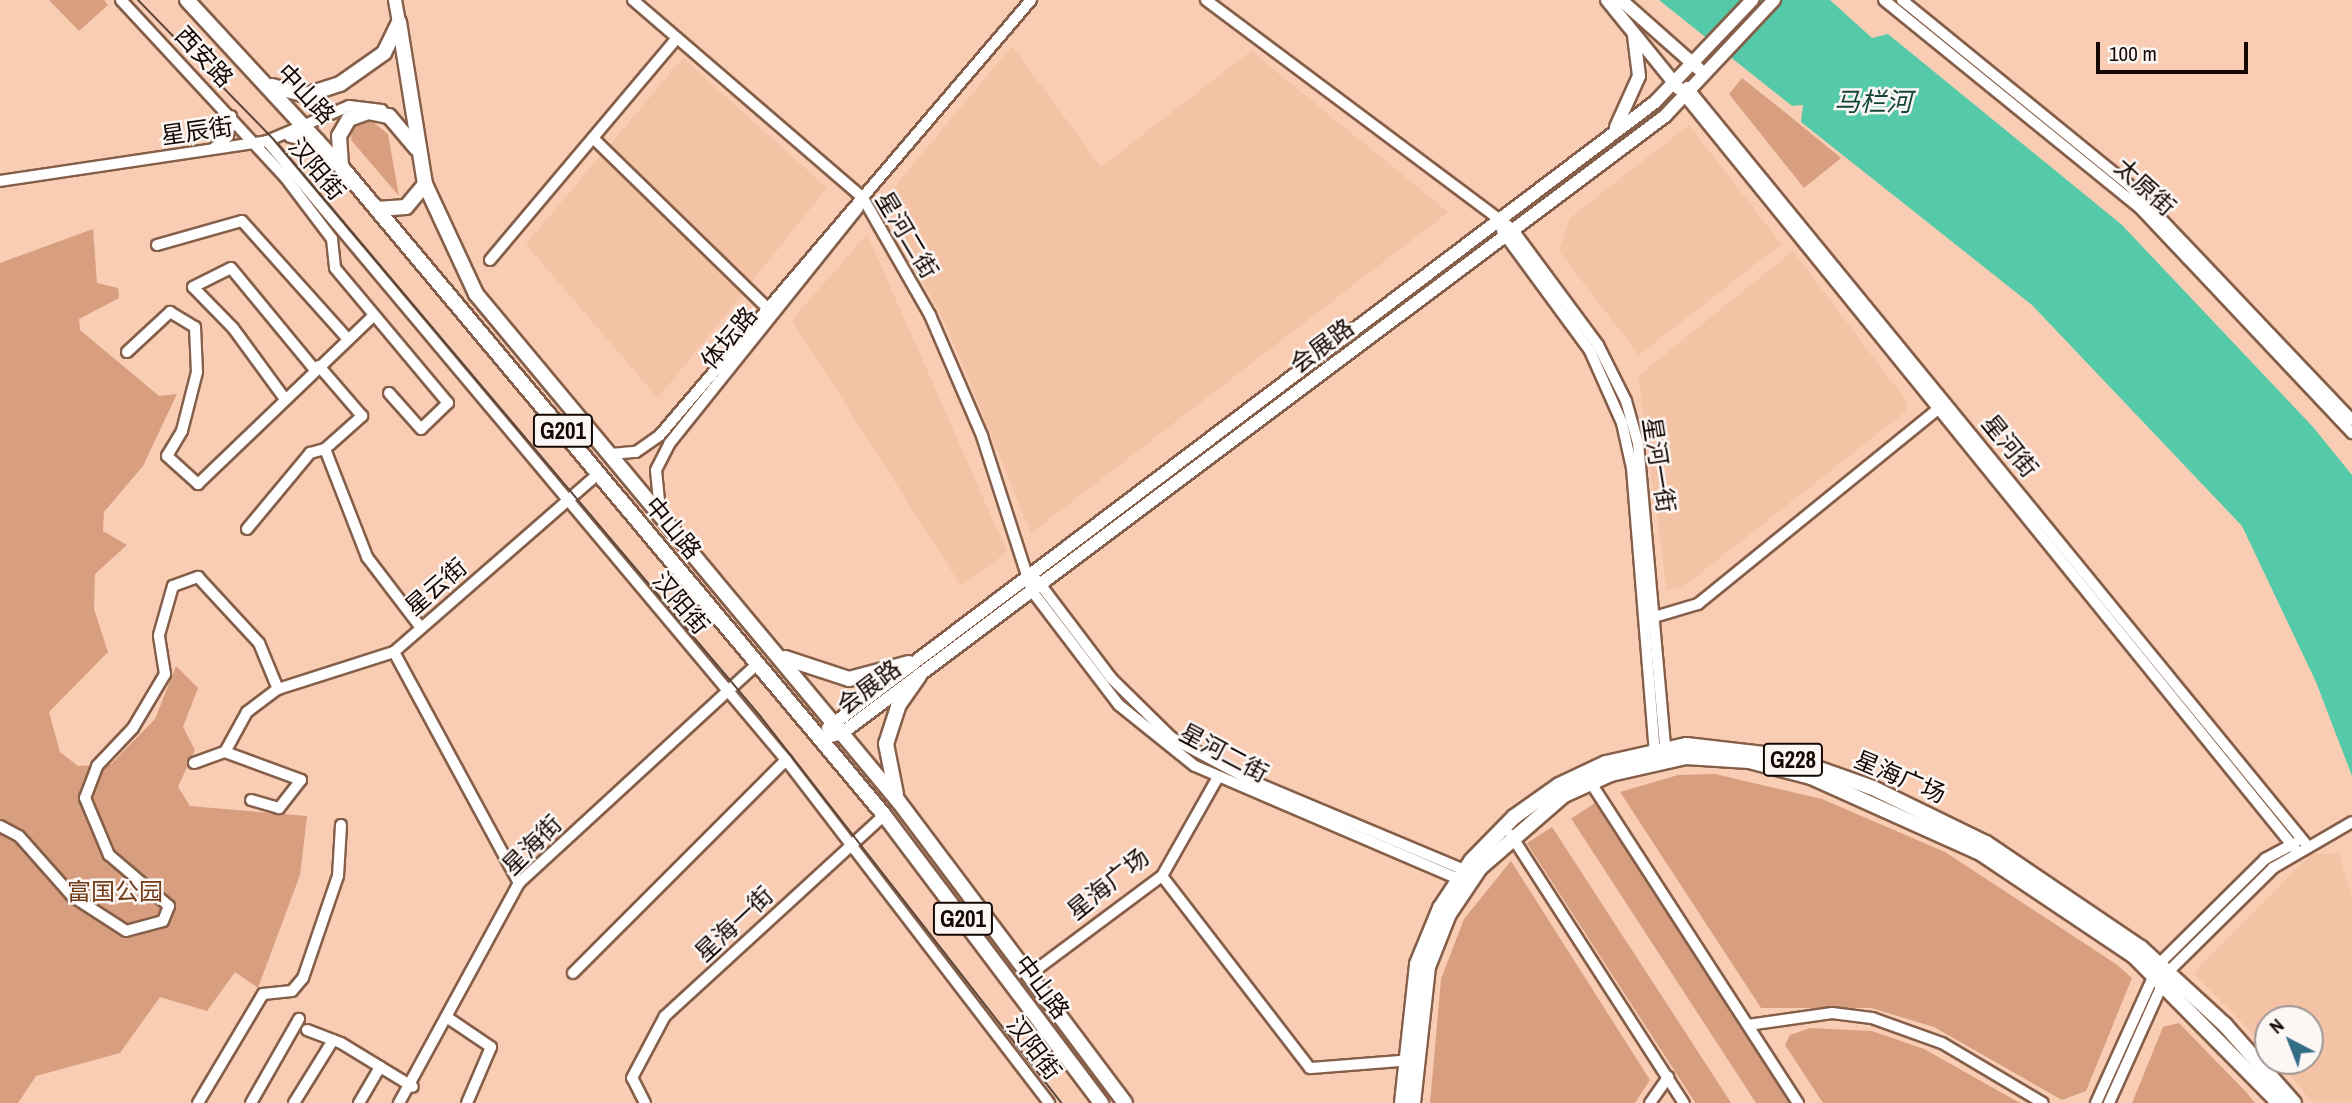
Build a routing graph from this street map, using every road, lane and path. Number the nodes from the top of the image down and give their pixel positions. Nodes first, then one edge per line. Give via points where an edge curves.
1 (121, 0) edge
2 (187, 0) edge
3 (396, 0) edge
4 (633, 0) edge
5 (1031, 0) edge
6 (1206, 0) edge
7 (1607, 0) edge
8 (1621, 0) edge
9 (1752, 0) edge
10 (1774, 0) edge
11 (1884, 0) edge
12 (1902, 0) edge
13 (399, 22) junction
14 (1633, 32) junction
15 (676, 39) junction
16 (1695, 64) junction
17 (1706, 75) junction
18 (261, 80) junction
19 (1674, 83) junction
20 (1689, 92) junction
21 (231, 116) junction
22 (389, 116) junction
23 (303, 125) junction
24 (291, 135) junction
25 (593, 138) junction
26 (1604, 140) junction
27 (267, 141) junction
28 (317, 141) junction
29 (256, 143) junction
30 (417, 149) junction
31 (212, 150) junction
32 (344, 170) junction
33 (0, 181) edge
34 (425, 184) junction
35 (863, 198) junction
36 (377, 209) junction
37 (1496, 221) junction
38 (1509, 233) junction
39 (157, 244) dead end
40 (489, 260) dead end
41 (764, 305) dead end
42 (374, 314) junction
43 (347, 338) junction
44 (127, 352) dead end
45 (317, 368) junction
46 (389, 393) dead end
47 (285, 400) junction
48 (1947, 402) junction
49 (1938, 409) junction
50 (2352, 419) edge
51 (2352, 433) edge
52 (325, 449) junction
53 (611, 454) junction
54 (598, 474) junction
55 (568, 500) junction
56 (661, 514) junction
57 (247, 529) dead end
58 (1030, 573) junction
59 (1037, 587) junction
60 (1654, 617) junction
61 (421, 628) junction
62 (771, 648) junction
63 (394, 652) junction
64 (909, 663) junction
65 (757, 664) junction
66 (919, 676) junction
67 (278, 689) junction
68 (728, 691) junction
69 (832, 721) junction
70 (842, 733) junction
71 (820, 739) junction
72 (225, 752) junction
73 (1660, 755) junction
74 (786, 760) junction
75 (194, 763) dead end
76 (1218, 777) junction
77 (1587, 777) junction
78 (251, 800) dead end
79 (899, 802) junction
80 (884, 815) junction
81 (2352, 822) edge
82 (341, 825) dead end
83 (0, 826) edge
84 (1508, 830) junction
85 (853, 843) junction
86 (2306, 844) junction
87 (2293, 846) junction
88 (1162, 876) junction
89 (1466, 877) junction
90 (519, 883) junction
91 (573, 973) dead end
92 (2160, 973) junction
93 (1029, 975) junction
94 (299, 1018) dead end
95 (448, 1018) junction
96 (1748, 1026) junction
97 (307, 1030) dead end
98 (333, 1040) junction
99 (1409, 1061) junction
100 (380, 1067) junction
101 (1668, 1077) junction
102 (413, 1087) junction
103 (198, 1103) edge
104 (251, 1103) edge
105 (294, 1103) edge
106 (359, 1103) edge
107 (398, 1103) edge
108 (467, 1103) edge
109 (645, 1103) edge
110 (1049, 1103) edge
111 (1101, 1103) edge
112 (1125, 1103) edge
113 (1402, 1103) edge
114 (1413, 1103) edge
115 (1650, 1103) edge
116 (1685, 1103) edge
117 (1798, 1103) edge
118 (2043, 1103) edge
119 (2096, 1103) edge
120 (2109, 1103) edge
121 (2279, 1103) edge
122 (2294, 1103) edge

1 - 21 street, 西安路
2 - 18 highway, 中山路 / G201
3 - 13 main road
4 - 15 street, 星河二街
5 - 35 street, 体坛路
6 - 37 street, 星河一街
7 - 14 main road, 星河街
8 - 16 main road
9 - 16 main road, 会展路
10 - 17 main road, 会展路
11 - 51 street, 太原街 via 2139,207
12 - 50 street, 太原街 via 2128,184
13 - 18 highway via 384,53 323,91 290,94
13 - 30 highway, 中山路 / G201
14 - 19 main road, 星河街
14 - 26 main road via 1639,56 1635,93
15 - 25 street
15 - 35 street, 星河二街
16 - 17 main road
16 - 19 main road, 会展路
17 - 20 main road, 会展路
18 - 23 highway, 中山路 / G201
19 - 20 main road, 星河街
19 - 26 main road, 会展路
20 - 38 main road, 会展路
20 - 48 street, 星河街
20 - 49 street, 星河街
21 - 29 street, 西安路
21 - 31 street via 228,136
22 - 23 street, 星辰街 via 360,104
22 - 30 highway
22 - 32 highway via 359,114 343,127 337,155
23 - 24 street, 星辰街
23 - 28 highway, 中山路 / G201
24 - 27 street, 星辰街
24 - 28 highway
25 - 40 street
25 - 41 street
26 - 37 main road, 会展路
27 - 29 street, 星辰街
27 - 55 street, 汉阳街
28 - 32 highway, 中山路 / G201
29 - 31 street, 星辰街
29 - 42 street, 西安路 via 332,239 335,268
30 - 34 highway, 中山路 / G201
31 - 33 street, 星辰街
32 - 36 highway, 中山路 / G201
34 - 36 highway via 406,207
34 - 53 highway, 中山路 / G201 via 476,294
35 - 53 street, 体坛路 via 833,226 660,435 636,452
35 - 56 street, 体坛路 via 842,234 668,444 654,485
35 - 58 street, 星河二街 via 930,315
36 - 54 highway, 中山路 / G201
37 - 38 street, 星河一街
37 - 58 main road, 会展路
38 - 59 main road, 会展路
38 - 60 street, 星河一街 via 1584,324 1626,401 1641,463
38 - 73 street, 星河一街 via 1590,351 1622,423 1632,468
39 - 43 street via 242,221
42 - 43 street
42 - 46 street, 西安路 via 449,403 421,429
43 - 45 street
44 - 47 street via 170,312 195,327 197,372 182,431 167,456 191,483 198,484
45 - 47 street
45 - 47 street via 231,268 193,287 233,328
45 - 52 street via 362,416
48 - 49 street
48 - 86 street, 星河街
49 - 60 street via 1698,604
49 - 87 street, 星河街
52 - 57 street via 310,453
52 - 61 street via 367,557
53 - 56 highway, 中山路 / G201
54 - 55 street, 星云街
54 - 65 highway, 中山路 / G201
55 - 61 street, 星云街
55 - 68 street, 汉阳街
56 - 62 highway, 中山路 / G201
58 - 59 street, 星河二街
58 - 64 main road, 会展路
59 - 66 main road, 会展路
59 - 76 street, 星河二街 via 1119,705 1167,748
59 - 89 street, 星河二街 via 1111,678 1172,738 1250,780
60 - 73 street, 星河一街
61 - 63 street, 星云街
62 - 64 highway via 830,677 868,678
62 - 69 highway, 中山路 / G201
63 - 67 street, 星云街
63 - 90 street
64 - 69 main road, 会展路
65 - 68 street, 星海街
65 - 71 highway, 中山路 / G201
66 - 70 main road, 会展路
66 - 79 highway via 898,706 886,744
67 - 72 street, 星云街 via 247,712
67 - 83 street via 259,643 198,577 173,586 159,635 165,674 133,729 97,766 85,798 109,855 169,906 163,921 126,931 72,896 19,836
68 - 74 street, 汉阳街
68 - 90 street, 星海街
69 - 70 highway, 中山路 / G201
69 - 71 main road, 会展路
70 - 71 main road, 会展路
70 - 79 highway, 中山路 / G201
71 - 80 highway, 中山路 / G201
72 - 75 street
72 - 78 street via 301,780 279,807
73 - 77 highway, 星海广场 / G228
73 - 92 highway, 星海广场 / G228 via 1719,746 1783,756 1932,814 2040,875
74 - 85 street, 汉阳街
74 - 91 street
76 - 88 street, 星海广场
76 - 89 street, 星河二街
77 - 84 highway, 星海广场 / G228
77 - 96 street
79 - 93 highway, 中山路 / G201
80 - 85 street, 星海一街
80 - 111 highway, 中山路 / G201
81 - 86 street
82 - 103 street via 338,876 303,978 292,991 263,994
84 - 89 highway, 星海广场 / G228
84 - 101 street
85 - 109 street, 星海一街 via 665,1016 632,1078
85 - 110 street, 汉阳街
86 - 87 street
87 - 92 street
88 - 93 street, 星海广场
88 - 99 street via 1310,1068
89 - 99 highway, 星海广场 / G228 via 1417,964
90 - 95 street, 星海街
92 - 119 street
92 - 120 street
92 - 121 highway, 星海广场 / G228
92 - 122 highway, 星海广场 / G228
93 - 112 highway, 中山路 / G201
94 - 104 street
95 - 102 street, 星海街
95 - 108 street via 491,1047
96 - 117 street
96 - 118 street via 1832,1013 1872,1018 1942,1043
97 - 98 street
98 - 100 street
98 - 105 street
99 - 113 highway, 星海广场 / G228
99 - 114 highway, 星海广场 / G228
100 - 102 street
100 - 106 street
101 - 115 street
101 - 116 street
102 - 107 street, 星海街

